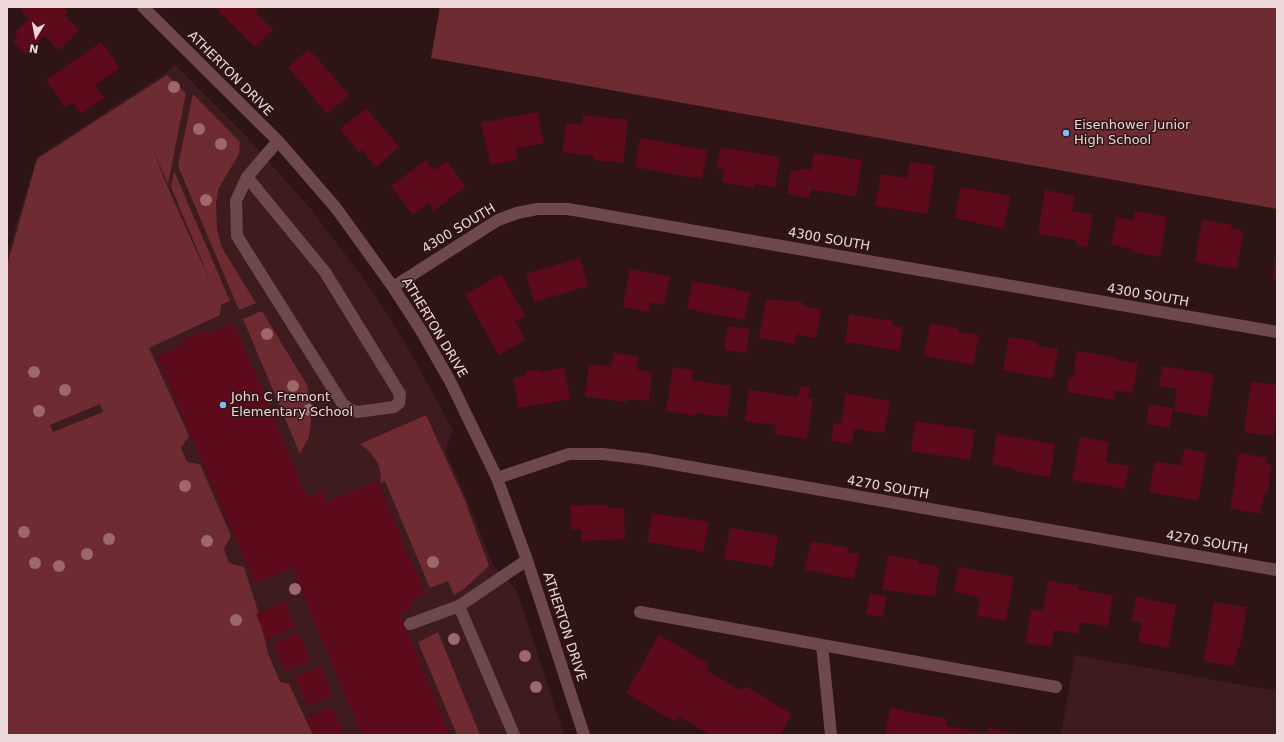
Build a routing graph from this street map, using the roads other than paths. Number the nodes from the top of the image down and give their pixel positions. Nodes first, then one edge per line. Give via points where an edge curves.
1 (143, 7) edge
2 (278, 141) junction
3 (247, 177) junction
4 (393, 287) junction
5 (1277, 332) edge
6 (497, 478) junction
7 (527, 560) junction
8 (1277, 570) edge
9 (459, 606) junction
10 (640, 612) dead end
11 (410, 624) dead end
12 (822, 645) junction
13 (1056, 686) dead end
14 (514, 735) edge
15 (584, 735) edge
16 (831, 735) edge

1 - 2 street, ATHERTON DRIVE
2 - 3 street
2 - 4 street, ATHERTON DRIVE via 336,208
3 - 3 street via 236,201 237,236 342,403 357,412 394,407 399,403 400,394 325,272
4 - 5 street, 4300 SOUTH via 498,220 537,209 568,210
4 - 6 street, ATHERTON DRIVE via 450,381
6 - 7 street, ATHERTON DRIVE
6 - 8 street, 4270 SOUTH via 569,454 602,454 645,459
7 - 9 street
7 - 15 street, ATHERTON DRIVE
9 - 11 street
9 - 14 street
10 - 12 street
12 - 13 street
12 - 16 street

